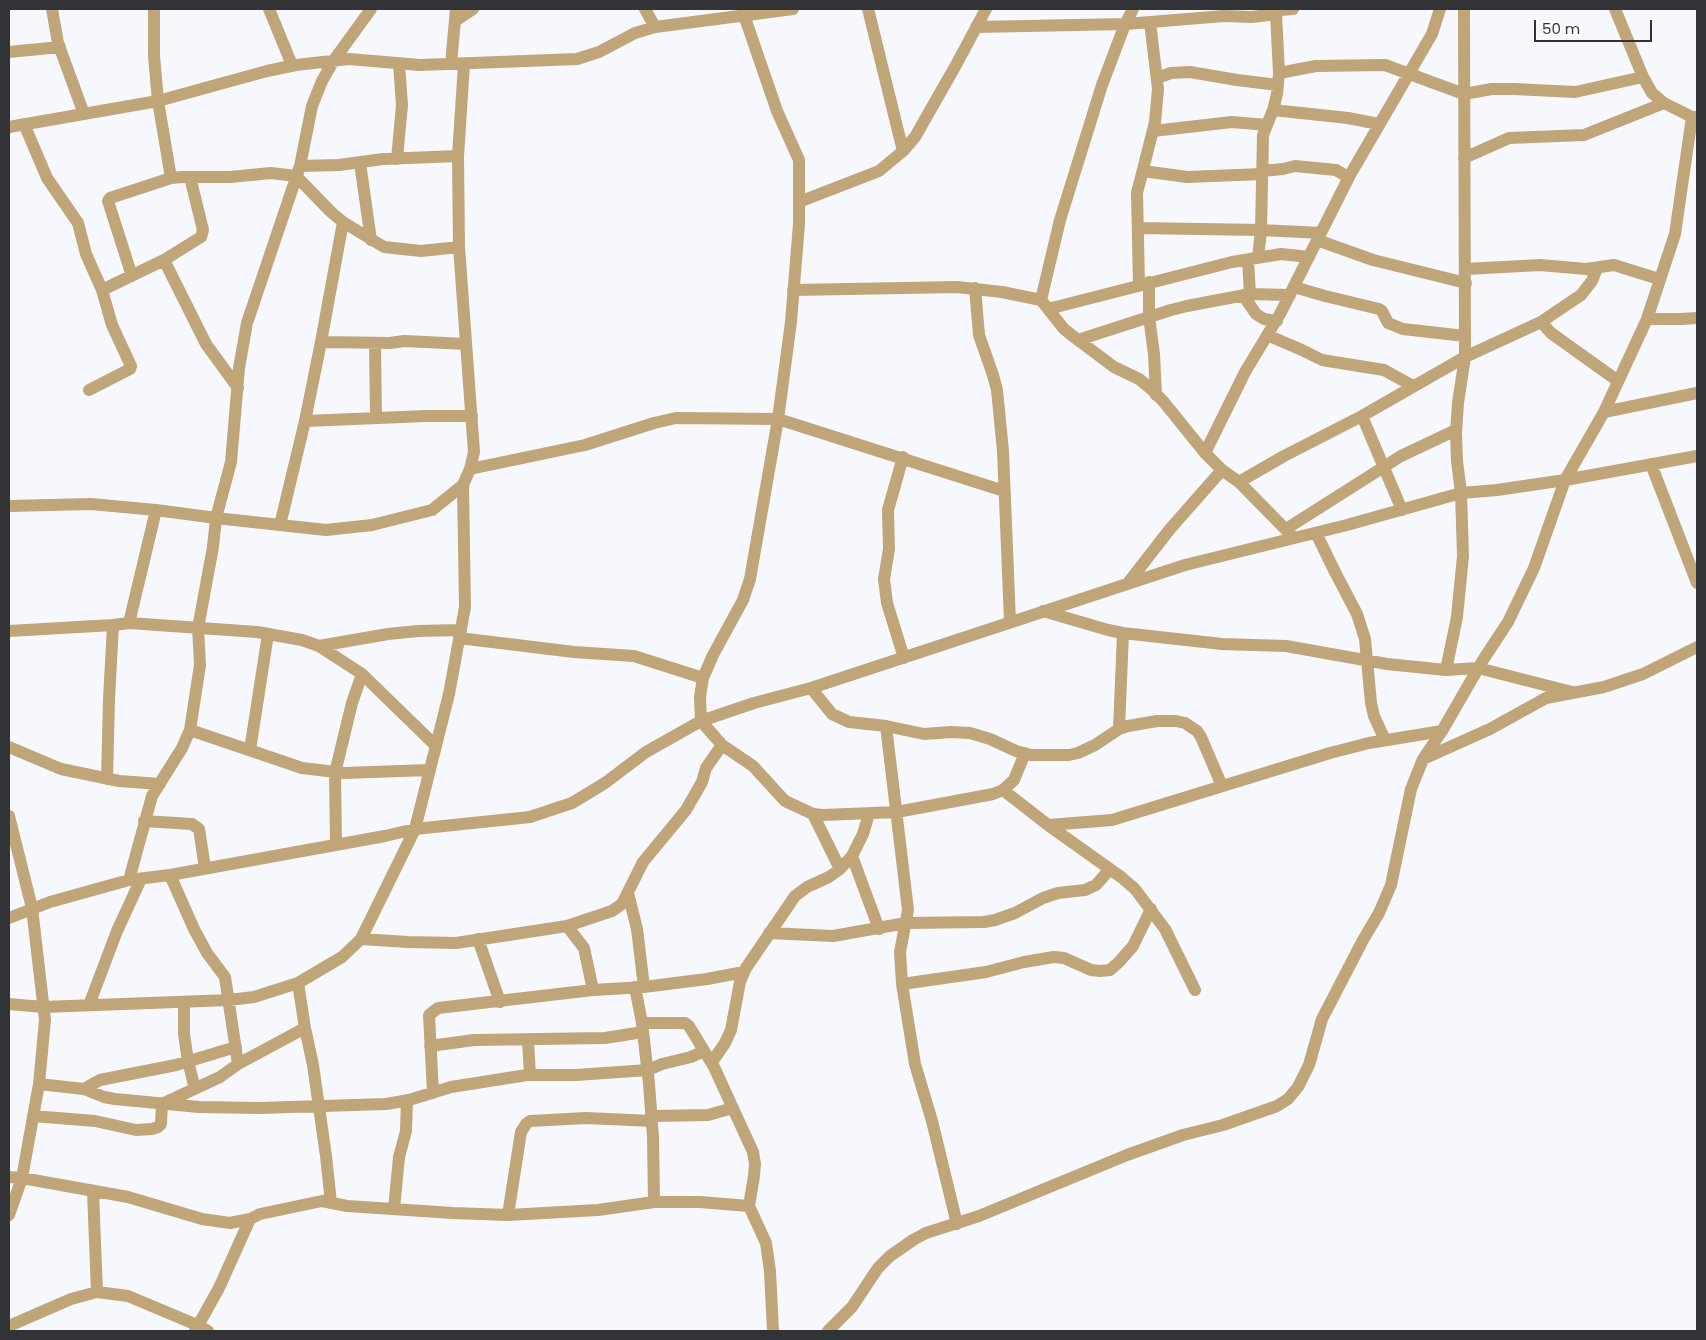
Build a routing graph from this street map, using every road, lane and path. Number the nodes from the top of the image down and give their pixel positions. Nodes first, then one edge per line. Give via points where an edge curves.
1 (52, 9) edge
2 (154, 9) edge
3 (269, 9) edge
4 (371, 9) edge
5 (472, 9) edge
6 (645, 9) edge
7 (793, 9) edge
8 (868, 9) edge
9 (986, 9) edge
10 (1133, 9) edge
11 (1440, 9) edge
12 (1464, 9) edge
13 (1615, 9) edge
14 (1283, 10) edge
15 (744, 12) edge
16 (456, 15) edge
17 (1150, 22) junction
18 (1126, 24) junction
19 (655, 26) junction
20 (976, 27) junction
21 (60, 46) junction
22 (9, 52) edge
23 (334, 60) junction
24 (399, 64) junction
25 (458, 64) junction
26 (292, 65) junction
27 (1408, 74) junction
28 (1643, 77) junction
29 (1157, 78) junction
30 (1278, 79) junction
31 (1464, 94) junction
32 (158, 101) junction
33 (1664, 103) junction
34 (1274, 110) junction
35 (84, 114) junction
36 (1695, 117) edge
37 (24, 124) junction
38 (1379, 124) junction
39 (1267, 125) junction
40 (9, 127) edge
41 (1153, 131) junction
42 (903, 151) junction
43 (458, 156) junction
44 (1464, 158) junction
45 (397, 159) junction
46 (360, 162) junction
47 (298, 171) junction
48 (1143, 171) junction
49 (1262, 172) junction
50 (190, 177) junction
51 (1348, 177) junction
52 (171, 178) junction
53 (800, 202) junction
54 (343, 222) junction
55 (1138, 228) junction
56 (1261, 230) junction
57 (1319, 237) junction
58 (371, 240) junction
59 (459, 247) junction
60 (1308, 257) junction
61 (1253, 259) junction
62 (164, 260) junction
63 (1597, 268) junction
64 (1466, 269) junction
65 (132, 276) junction
66 (1660, 279) junction
67 (1144, 283) junction
68 (1466, 283) junction
69 (975, 288) junction
70 (102, 290) junction
71 (793, 290) junction
72 (1292, 291) junction
73 (1247, 295) junction
74 (1044, 305) junction
75 (1149, 317) junction
76 (1697, 318) edge
77 (1647, 319) junction
78 (1276, 321) junction
79 (1541, 322) junction
80 (1267, 335) junction
81 (1465, 336) junction
82 (1078, 340) junction
83 (321, 342) junction
84 (375, 343) junction
85 (466, 344) junction
86 (1465, 357) junction
87 (1618, 381) junction
88 (1414, 386) junction
89 (238, 388) junction
90 (89, 390) dead end
91 (1697, 392) edge
92 (1156, 394) junction
93 (1604, 412) junction
94 (472, 416) junction
95 (1362, 416) junction
96 (376, 418) junction
97 (778, 419) junction
98 (305, 421) junction
99 (1456, 430) junction
100 (1205, 453) junction
101 (1697, 456) edge
102 (903, 457) junction
103 (1650, 464) junction
104 (1384, 467) junction
105 (470, 470) junction
106 (1222, 470) junction
107 (1565, 480) junction
108 (1239, 482) junction
109 (463, 485) junction
110 (1004, 491) junction
111 (1461, 493) junction
112 (9, 506) edge
113 (156, 510) junction
114 (1402, 510) junction
115 (216, 518) junction
116 (280, 525) junction
117 (1290, 533) junction
118 (1316, 533) junction
119 (1128, 583) junction
120 (1697, 583) edge
121 (1043, 612) junction
122 (1010, 622) junction
123 (129, 623) junction
124 (113, 625) junction
125 (198, 628) junction
126 (9, 631) edge
127 (1123, 632) junction
128 (268, 634) junction
129 (460, 634) junction
130 (318, 646) junction
131 (1697, 647) edge
132 (904, 658) junction
133 (1368, 661) junction
134 (1478, 668) junction
135 (1446, 670) junction
136 (362, 674) junction
137 (704, 678) junction
138 (811, 688) junction
139 (1572, 692) junction
140 (701, 721) junction
141 (886, 726) junction
142 (1119, 729) junction
143 (190, 730) junction
144 (1442, 731) junction
145 (1385, 740) junction
146 (435, 745) junction
147 (722, 745) junction
148 (9, 747) edge
149 (250, 750) junction
150 (1025, 754) junction
151 (1423, 759) junction
152 (429, 770) junction
153 (335, 773) junction
154 (107, 779) junction
155 (160, 784) junction
156 (1222, 786) junction
157 (1003, 790) junction
158 (897, 812) junction
159 (813, 814) junction
160 (869, 814) junction
161 (144, 821) junction
162 (9, 822) edge
163 (1048, 825) junction
164 (415, 829) junction
165 (336, 845) junction
166 (852, 856) junction
167 (205, 868) junction
168 (840, 869) junction
169 (1110, 869) junction
170 (170, 875) junction
171 (135, 879) junction
172 (628, 893) junction
173 (32, 908) junction
174 (1151, 909) junction
175 (9, 918) edge
176 (906, 923) junction
177 (567, 926) junction
178 (878, 929) junction
179 (769, 933) junction
180 (361, 939) junction
181 (478, 940) junction
182 (744, 972) junction
183 (298, 983) junction
184 (902, 984) junction
185 (640, 987) junction
186 (593, 990) junction
187 (1195, 990) dead end
188 (229, 1000) junction
189 (184, 1002) junction
190 (500, 1002) junction
191 (9, 1004) edge
192 (89, 1005) junction
193 (43, 1007) junction
194 (305, 1028) junction
195 (643, 1028) junction
196 (528, 1040) junction
197 (430, 1046) junction
198 (236, 1047) junction
199 (704, 1051) junction
200 (188, 1061) junction
201 (712, 1062) junction
202 (238, 1064) junction
203 (648, 1070) junction
204 (530, 1076) junction
205 (39, 1084) junction
206 (84, 1089) junction
207 (195, 1089) junction
208 (433, 1093) junction
209 (407, 1100) junction
210 (162, 1104) junction
211 (318, 1105) junction
212 (733, 1108) junction
213 (33, 1116) junction
214 (652, 1119) junction
215 (9, 1177) edge
216 (22, 1178) junction
217 (93, 1191) junction
218 (654, 1202) junction
219 (331, 1203) junction
220 (748, 1206) junction
221 (394, 1209) junction
222 (9, 1215) edge
223 (508, 1215) junction
224 (250, 1219) junction
225 (957, 1224) junction
226 (97, 1292) junction
227 (9, 1326) edge
228 (200, 1329) edge
229 (773, 1331) edge
230 (828, 1331) edge

1 - 21 street
2 - 32 street
3 - 26 street
4 - 23 street
5 - 16 street
6 - 19 street
7 - 15 street
8 - 42 street
9 - 20 street
10 - 18 street
11 - 27 street via 1432,34
12 - 31 street
13 - 28 street
14 - 17 street via 1252,17
14 - 30 street
15 - 19 street
15 - 53 street via 777,111 799,160
16 - 25 street
17 - 18 street
17 - 29 street
18 - 20 street
18 - 74 street via 1102,85 1063,211
19 - 25 street via 577,59
20 - 42 street via 915,137
21 - 22 street
21 - 35 street
23 - 24 street via 349,58
23 - 26 street
23 - 47 street via 312,106
24 - 25 street
24 - 45 street via 402,104
25 - 43 street
26 - 32 street
27 - 30 street via 1385,65 1316,66
27 - 31 street
27 - 38 street
28 - 31 street via 1575,92 1514,89
28 - 33 street via 1652,93
29 - 30 street via 1190,72 1237,80
29 - 41 street
30 - 34 street
31 - 44 street
32 - 35 street
32 - 52 street
33 - 36 street
33 - 44 street via 1584,135 1509,138
34 - 38 street
34 - 39 street
35 - 37 street
36 - 66 street via 1675,234
37 - 40 street
37 - 70 street via 48,178 78,223 86,254
38 - 51 street
39 - 41 street via 1232,122
39 - 49 street via 1263,135
41 - 48 street
42 - 53 street via 879,171
43 - 45 street
43 - 59 street
44 - 64 street
45 - 46 street
46 - 47 street
46 - 58 street
47 - 50 street
47 - 54 street
47 - 89 street via 247,323
48 - 49 street via 1187,177
48 - 55 street via 1137,199
49 - 51 street via 1295,166 1336,170
49 - 56 street
50 - 52 street
50 - 62 street via 202,235
51 - 57 street
52 - 65 street via 108,201
53 - 71 street
54 - 58 street
54 - 83 street
55 - 56 street
55 - 67 street
56 - 57 street
56 - 61 street
57 - 60 street
57 - 68 street via 1373,260
58 - 59 street via 384,247 421,251
59 - 85 street
60 - 61 street via 1281,254
60 - 72 street
61 - 67 street
61 - 73 street
62 - 65 street
62 - 89 street via 206,344
63 - 64 street via 1586,270 1540,265
63 - 66 street via 1614,265
63 - 79 street via 1581,295
64 - 68 street
65 - 70 street
66 - 77 street
67 - 74 street via 1088,299
67 - 75 street
68 - 81 street
69 - 71 street
69 - 74 street via 1002,292
69 - 110 street via 979,335 997,390
70 - 90 street via 112,325 131,366
71 - 97 street
72 - 73 street
72 - 78 street
72 - 81 street via 1379,309 1388,323 1403,329
73 - 75 street
73 - 78 street via 1256,314
74 - 82 street
75 - 82 street
75 - 92 street
76 - 77 street
77 - 87 street
78 - 80 street
79 - 86 street
79 - 87 street via 1551,333
80 - 88 street via 1322,360 1379,369
80 - 100 street
81 - 86 street
82 - 92 street via 1114,367 1139,379
83 - 84 street
83 - 98 street
84 - 85 street
84 - 96 street
85 - 94 street
86 - 88 street
86 - 99 street
87 - 93 street
88 - 95 street
89 - 115 street via 232,462
91 - 93 street
92 - 100 street
93 - 107 street
94 - 96 street
94 - 105 street via 474,452
95 - 104 street
95 - 108 street
96 - 98 street
97 - 102 street
97 - 105 street via 676,418 585,445
97 - 137 street via 750,579 743,600
98 - 116 street
99 - 104 street
99 - 111 street
100 - 106 street
101 - 103 street
102 - 110 street
102 - 132 street via 888,510 889,549 884,579 887,603
103 - 107 street
103 - 120 street
104 - 114 street
104 - 117 street
105 - 109 street
106 - 108 street
106 - 119 street
107 - 111 street
107 - 134 street via 1534,568 1508,622
108 - 117 street
109 - 116 street via 432,510 372,525 326,530
109 - 129 street via 465,607
110 - 122 street
111 - 114 street
111 - 135 street via 1463,556 1457,617
112 - 113 street via 91,504
113 - 115 street
113 - 123 street
114 - 118 street
115 - 116 street
115 - 125 street
117 - 118 street
117 - 119 street
118 - 133 street via 1358,614
119 - 121 street
121 - 122 street
121 - 127 street
122 - 132 street
123 - 124 street
123 - 125 street
124 - 126 street
124 - 154 street
125 - 128 street
125 - 143 street via 200,665
127 - 133 street via 1222,644 1286,646
127 - 142 street
128 - 130 street
128 - 149 street
129 - 130 street via 418,631
129 - 137 street via 574,652 640,657
129 - 146 street
130 - 136 street
131 - 139 street via 1643,674 1604,687
132 - 138 street
133 - 135 street
133 - 145 street via 1371,703
134 - 135 street
134 - 139 street
134 - 144 street
136 - 146 street
136 - 153 street
137 - 140 street via 700,697
138 - 140 street via 754,702
138 - 141 street via 832,714 849,722
139 - 151 street via 1546,698
140 - 147 street
140 - 164 street via 646,752 572,803 530,817
141 - 150 street via 924,734 970,734
141 - 158 street
142 - 150 street via 1078,753
142 - 156 street via 1157,721 1176,721 1191,726 1200,737
143 - 149 street
143 - 155 street
144 - 145 street
144 - 151 street
145 - 156 street
146 - 152 street
147 - 159 street via 753,766 785,801
147 - 172 street via 706,768 686,810 643,862
148 - 154 street via 61,769
149 - 153 street via 302,768
150 - 157 street via 1014,780
151 - 225 street via 1412,789 1391,885 1322,1019 1304,1078 1288,1099 1223,1125 1127,1154
152 - 153 street
152 - 164 street
153 - 165 street
154 - 155 street
155 - 161 street via 152,796
156 - 163 street via 1112,820
157 - 158 street
157 - 163 street
158 - 160 street
158 - 176 street via 907,893
159 - 160 street
159 - 168 street
160 - 166 street
161 - 167 street via 192,824 199,829
161 - 171 street
162 - 173 street
163 - 169 street
164 - 165 street
164 - 180 street
165 - 167 street
166 - 168 street
166 - 178 street
167 - 170 street
168 - 179 street via 795,896
169 - 174 street via 1135,889
169 - 176 street via 1096,885 1085,890 1058,893 995,920
170 - 171 street
170 - 188 street via 194,929 225,977
171 - 173 street
171 - 192 street
172 - 177 street via 622,904 612,911
172 - 185 street via 637,929
173 - 175 street
173 - 193 street
174 - 184 street via 1133,946 1110,970 1091,970 1054,957 986,972
174 - 187 street via 1165,929
176 - 178 street
176 - 184 street via 900,952
177 - 181 street
177 - 186 street via 584,948
178 - 179 street via 833,936
179 - 182 street
180 - 181 street via 456,943
180 - 183 street via 342,957
181 - 190 street
182 - 185 street
182 - 201 street via 731,1030
183 - 188 street via 254,998
183 - 194 street
184 - 225 street via 915,1064
185 - 186 street
185 - 195 street
186 - 190 street
188 - 189 street
188 - 198 street
189 - 192 street
189 - 200 street
190 - 197 street via 438,1008 429,1015
191 - 193 street
192 - 193 street
193 - 205 street via 45,1038
194 - 202 street
194 - 211 street
195 - 196 street via 605,1038
195 - 199 street via 687,1024
195 - 203 street
196 - 197 street via 474,1040
196 - 204 street
197 - 208 street
198 - 200 street
198 - 202 street
199 - 201 street
199 - 203 street
200 - 206 street via 100,1080
200 - 207 street
201 - 212 street
202 - 207 street
203 - 204 street
203 - 214 street
204 - 208 street via 476,1082
205 - 206 street
205 - 213 street
206 - 210 street via 104,1097
207 - 210 street
208 - 209 street
209 - 211 street via 386,1104
209 - 221 street via 406,1131 399,1157
210 - 211 street via 199,1108
210 - 213 street via 161,1124 152,1129 136,1130 95,1121
211 - 219 street
212 - 214 street via 708,1115
212 - 220 street via 753,1152 755,1164
213 - 216 street
214 - 218 street
214 - 223 street via 530,1121 521,1132
215 - 216 street
216 - 217 street
216 - 222 street
217 - 224 street via 230,1223
217 - 226 street
218 - 220 street
218 - 223 street via 598,1210
219 - 221 street
219 - 224 street via 322,1201
220 - 229 street via 766,1243
221 - 223 street
224 - 228 street
225 - 230 street via 926,1233 890,1256 878,1268 852,1308
226 - 227 street via 71,1299
226 - 228 street via 128,1296

